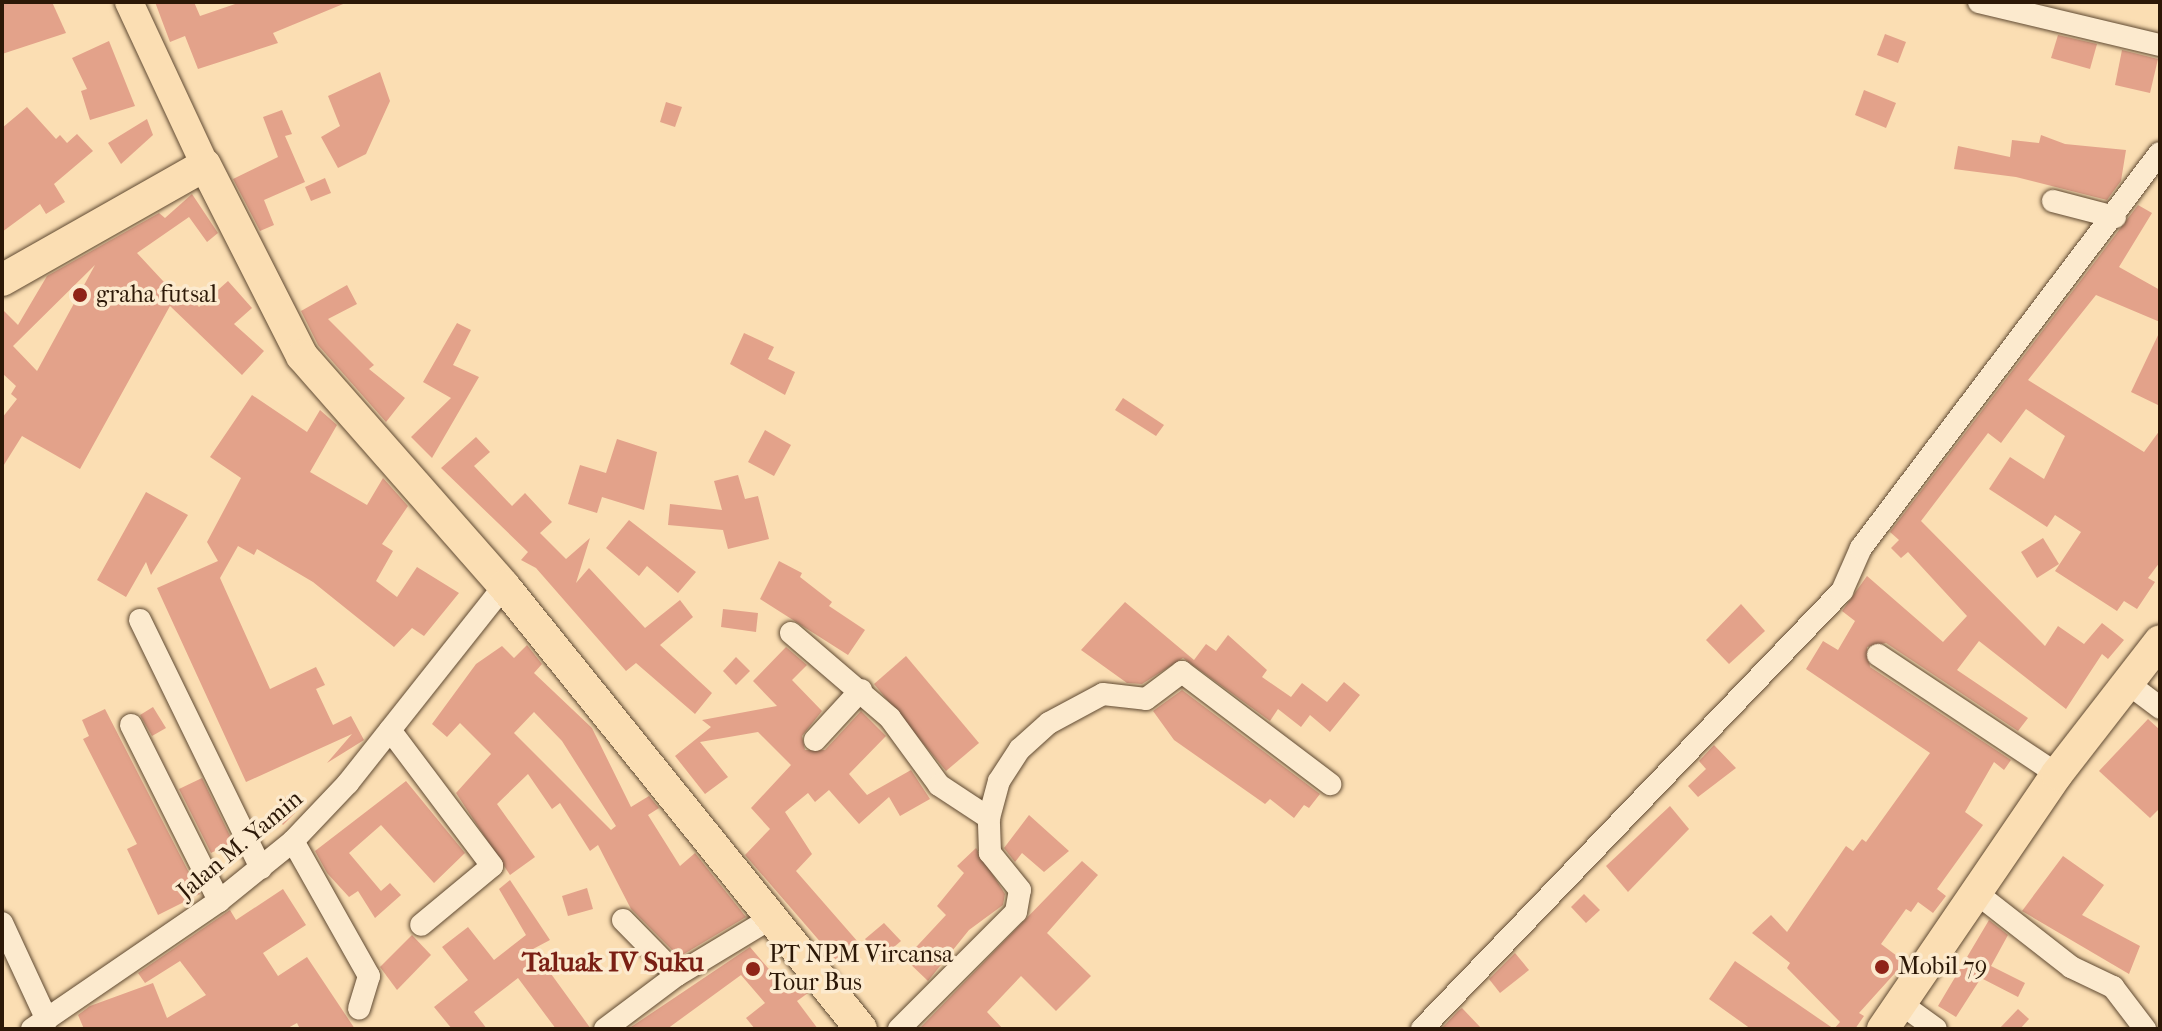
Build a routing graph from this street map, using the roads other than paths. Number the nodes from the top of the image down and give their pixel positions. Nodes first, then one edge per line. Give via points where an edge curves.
1 (129, 2) edge
2 (1979, 2) edge
3 (2160, 45) edge
4 (2160, 153) edge
5 (200, 155) junction
6 (2053, 201) dead end
7 (2115, 217) junction
8 (2, 261) edge
9 (2, 280) edge
10 (504, 586) junction
11 (140, 620) dead end
12 (791, 633) dead end
13 (2160, 641) edge
14 (1878, 655) dead end
15 (2130, 685) junction
16 (861, 690) junction
17 (2160, 708) edge
18 (131, 725) dead end
19 (390, 730) junction
20 (815, 740) dead end
21 (2057, 774) junction
22 (1330, 784) dead end
23 (989, 818) junction
24 (293, 841) junction
25 (261, 868) junction
26 (1979, 895) junction
27 (219, 901) junction
28 (770, 919) junction
29 (623, 920) dead end
30 (2, 923) edge
31 (421, 925) dead end
32 (677, 975) junction
33 (359, 1008) dead end
34 (1891, 1016) edge
35 (39, 1024) edge
36 (605, 1029) edge
37 (861, 1029) edge
38 (899, 1029) edge
39 (1422, 1029) edge
40 (1936, 1029) edge
41 (2145, 1029) edge

1 - 5 main road
2 - 3 street
4 - 7 street
5 - 8 highway
5 - 9 highway
5 - 10 highway via 302,356
6 - 7 street
7 - 39 street via 1861,548 1842,591
10 - 19 street, Jalan M. Yamin
10 - 28 highway
11 - 25 street
12 - 16 street
13 - 15 highway
14 - 21 street
15 - 17 street
15 - 21 highway
16 - 20 street
16 - 23 street via 890,718 939,785
18 - 27 street
19 - 24 street, Jalan M. Yamin
19 - 31 street via 492,866
21 - 26 highway
22 - 23 street via 1182,672 1173,672 1146,699 1103,694 1049,723 1020,749 999,781
23 - 38 street via 990,853 1020,890 1021,903
24 - 25 street, Jalan M. Yamin
24 - 33 street via 369,976
25 - 27 street, Jalan M. Yamin
26 - 34 highway
26 - 41 street via 2071,967 2113,987
27 - 35 street, Jalan M. Yamin
28 - 32 street
28 - 37 highway
29 - 32 street
30 - 35 street
32 - 36 street
34 - 40 street

